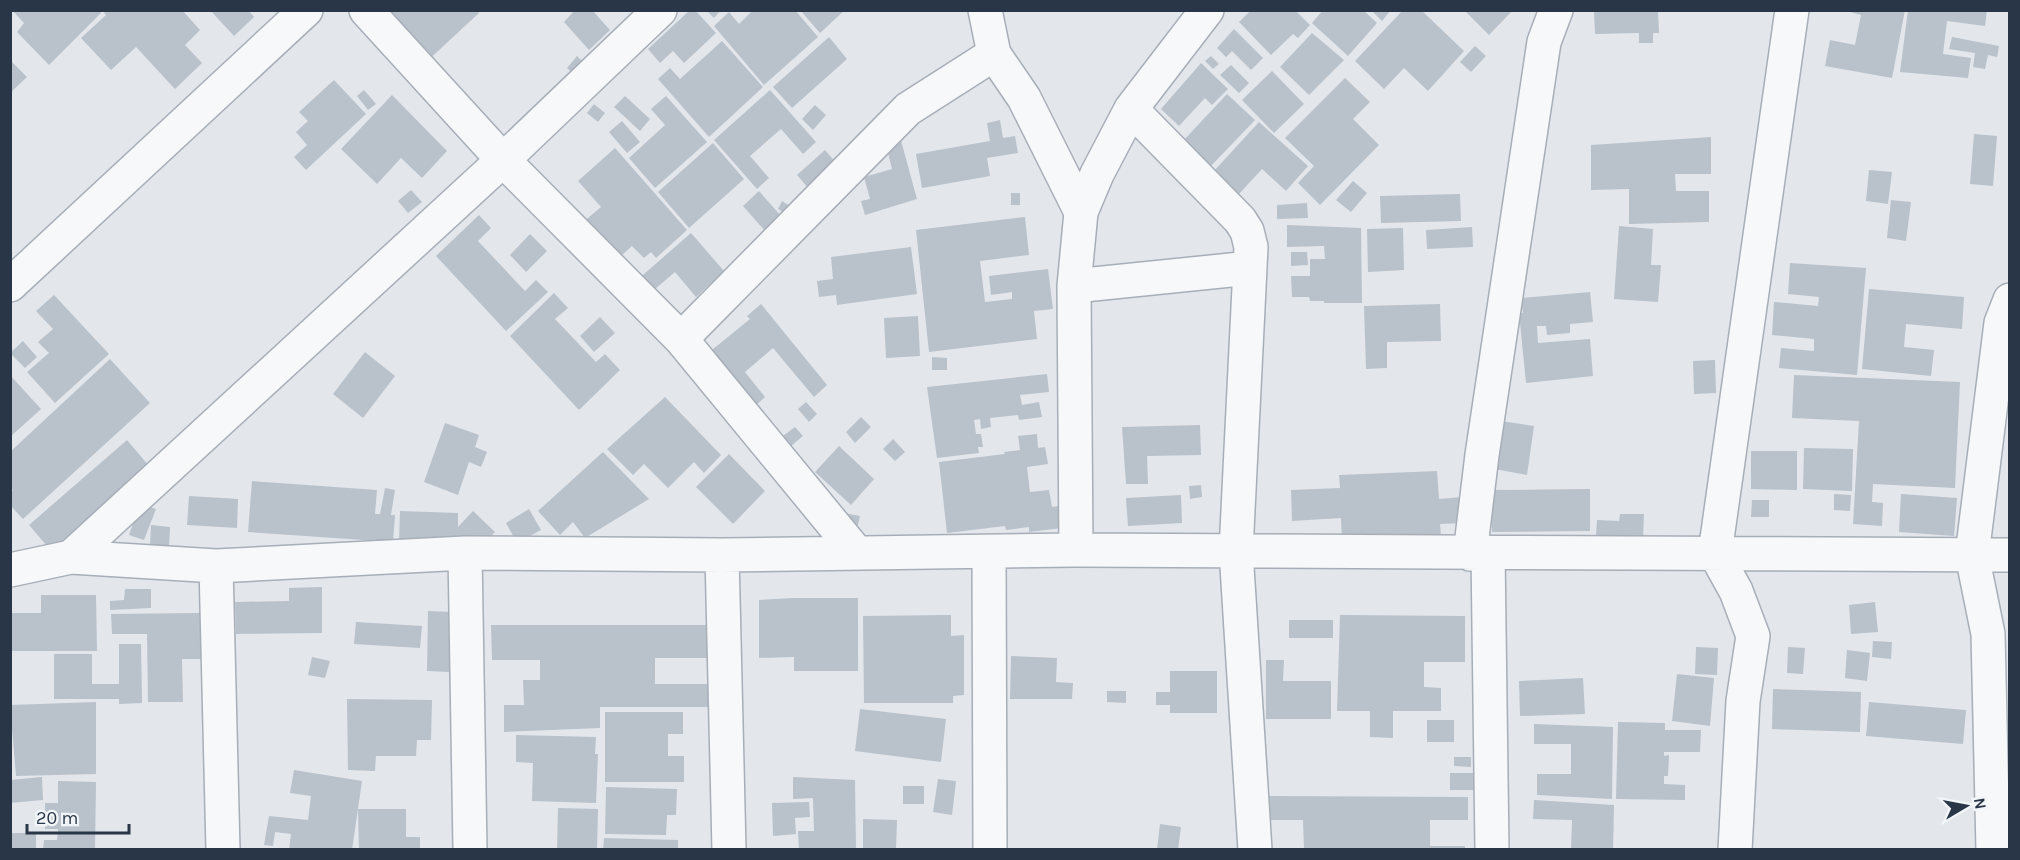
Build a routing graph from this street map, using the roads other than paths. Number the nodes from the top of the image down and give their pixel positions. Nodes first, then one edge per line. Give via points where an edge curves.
1 (306, 10) edge
2 (366, 10) edge
3 (660, 10) edge
4 (985, 10) edge
5 (1207, 10) edge
6 (1556, 10) edge
7 (1792, 10) edge
8 (994, 54) junction
9 (1131, 110) junction
10 (503, 160) junction
11 (1081, 212) junction
12 (1250, 268) junction
13 (10, 285) edge
14 (1074, 286) junction
15 (2010, 300) edge
16 (681, 339) junction
17 (1076, 550) junction
18 (1236, 551) junction
19 (989, 552) junction
20 (465, 553) junction
21 (1479, 553) junction
22 (1715, 553) junction
23 (857, 554) junction
24 (722, 555) junction
25 (1972, 555) junction
26 (2010, 555) edge
27 (70, 557) junction
28 (216, 566) junction
29 (10, 570) edge
30 (223, 849) edge
31 (470, 849) edge
32 (729, 849) edge
33 (990, 849) edge
34 (1255, 849) edge
35 (1492, 849) edge
36 (1735, 849) edge
37 (1993, 849) edge

1 - 13 street
2 - 10 street
3 - 10 street
4 - 8 street
5 - 9 street
6 - 21 street via 1544,42 1482,455
7 - 22 street
8 - 11 street via 1024,98
8 - 16 street via 908,108
9 - 11 street
9 - 12 street via 1240,220 1251,247
10 - 16 street
10 - 27 street
11 - 14 street
12 - 14 street
12 - 18 street
14 - 17 street
15 - 25 street via 2001,323
16 - 23 street
17 - 18 street
17 - 19 street
18 - 21 street
18 - 34 street
19 - 23 street
19 - 33 street
20 - 24 street
20 - 28 street
20 - 31 street
21 - 22 street
21 - 35 street
22 - 25 street
22 - 36 street via 1736,591 1753,636 1743,701
23 - 24 street
24 - 32 street
25 - 26 street
25 - 37 street via 1988,633
27 - 28 street
27 - 29 street
28 - 30 street

